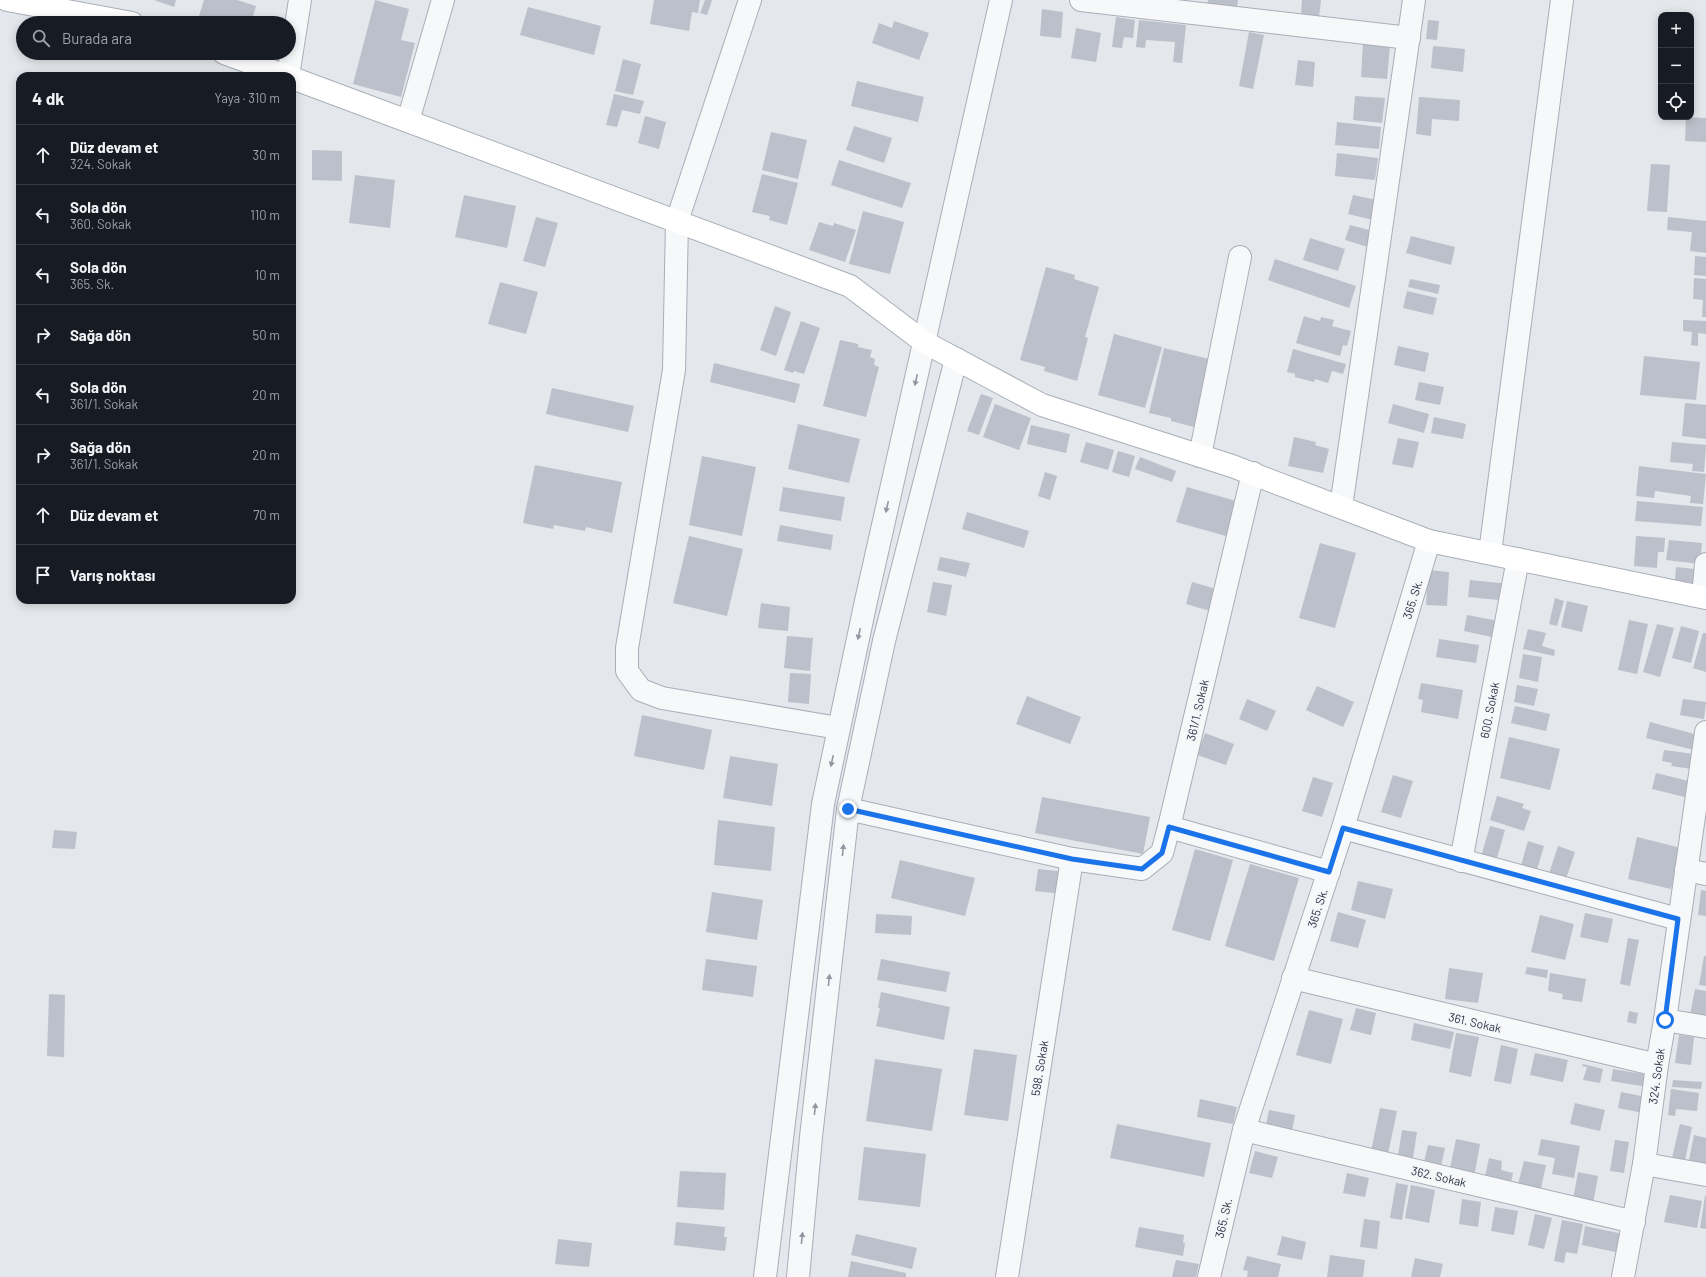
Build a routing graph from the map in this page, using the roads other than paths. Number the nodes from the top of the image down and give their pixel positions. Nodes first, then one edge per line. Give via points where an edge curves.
1 (7, 0) edge
2 (300, 0) edge
3 (443, 0) edge
4 (750, 0) edge
5 (1001, 0) edge
6 (1081, 0) edge
7 (1414, 0) edge
8 (1562, 0) edge
9 (1165, 5) edge
10 (94, 16) edge
11 (296, 23) edge
12 (1409, 38) junction
13 (243, 60) edge
14 (290, 60) edge
15 (276, 72) edge
16 (288, 72) edge
17 (296, 79) edge
18 (408, 121) junction
19 (677, 221) junction
20 (1240, 257) dead end
21 (924, 342) junction
22 (956, 359) junction
23 (1200, 456) junction
24 (1253, 473) junction
25 (1341, 507) junction
26 (1429, 541) junction
27 (1490, 553) junction
28 (1518, 559) junction
29 (1706, 564) edge
30 (1705, 597) edge
31 (838, 728) junction
32 (1706, 732) edge
33 (848, 809) junction
34 (1169, 827) junction
35 (1343, 828) junction
36 (1072, 859) junction
37 (1461, 861) junction
38 (1329, 872) junction
39 (1696, 872) edge
40 (1678, 919) junction
41 (1294, 978) junction
42 (1665, 1020) junction
43 (1706, 1027) edge
44 (1657, 1065) junction
45 (1244, 1130) junction
46 (1644, 1164) junction
47 (1706, 1175) edge
48 (1634, 1222) junction
49 (765, 1277) edge
50 (798, 1277) edge
51 (1007, 1277) edge
52 (1209, 1277) edge
53 (1623, 1277) edge

1 - 10 main road
2 - 11 street
3 - 18 street
4 - 19 street
5 - 21 street
6 - 9 street
7 - 12 street
8 - 27 street
9 - 12 street
12 - 25 street
13 - 15 main road
14 - 16 street
17 - 18 main road
18 - 19 main road
19 - 21 main road via 850,286
19 - 31 street via 674,370 628,648 628,671 641,690 662,698
20 - 23 street
21 - 22 main road
21 -> 31 street
22 - 23 main road via 1042,405
22 - 33 street via 884,641
23 - 24 main road
24 - 25 main road
24 - 34 street, 361/1. Sokak
25 - 26 main road
26 - 27 main road
26 - 35 street, 365. Sk.
27 - 28 main road
28 - 30 main road
28 - 37 street, 600. Sokak
29 - 30 street
31 -> 49 street via 823,804
32 - 39 street, 324. Sokak
33 - 36 street, 361/1. Sokak
50 -> 33 street
34 - 36 street, 361/1. Sokak via 1162,853 1142,869
34 - 38 street
35 - 37 street
35 - 38 street, 365. Sk.
36 - 51 street, 598. Sokak
37 - 40 street
38 - 41 street, 365. Sk.
39 - 40 street, 324. Sokak
40 - 42 street, 324. Sokak
41 - 44 street, 361. Sokak
41 - 45 street, 365. Sk.
42 - 43 street
42 - 44 street, 324. Sokak
44 - 46 street, 324. Sokak
45 - 48 street, 362. Sokak
45 - 52 street, 365. Sk.
46 - 47 street
46 - 48 street, 324. Sokak
48 - 53 street, 324. Sokak

